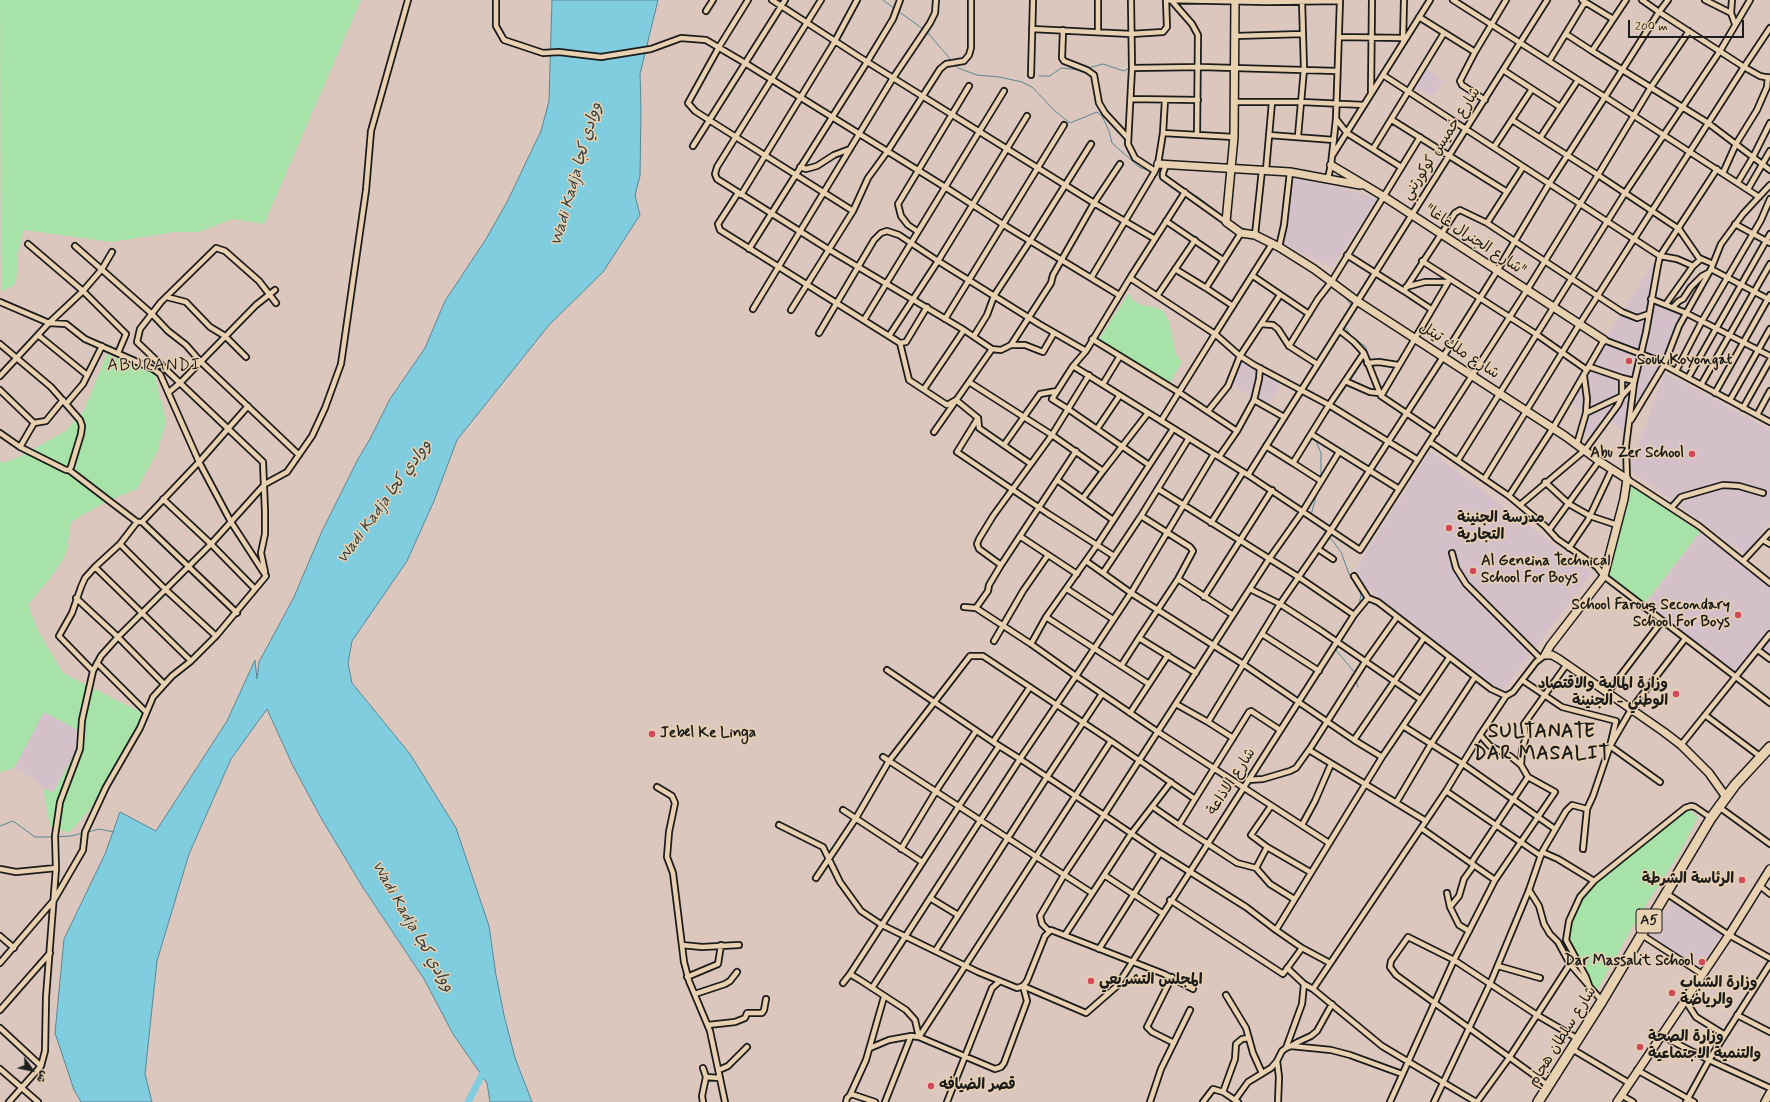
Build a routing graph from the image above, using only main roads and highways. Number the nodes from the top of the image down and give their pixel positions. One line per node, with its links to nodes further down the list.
1 (1235, 0): 4 (main road)
2 (1331, 165): 5 (main road, "شارع الجنرال غاغا")
3 (1157, 167): 4 (main road)
4 (1231, 168): 5 (main road); 8 (main road, شارع ملك تيتل)
5 (1364, 186): 6 (main road, "شارع الجنرال غاغا")
6 (1604, 340)
7 (1770, 747): 8 (highway, شارع سلطان هجام / A5)
8 (1726, 797): 11 (highway, شارع سلطان هجام / A5)
9 (1770, 869): 12 (main road)
10 (1770, 1093): 13 (main road)
11 (1538, 1102)
12 (1617, 1102)
13 (1765, 1102)

